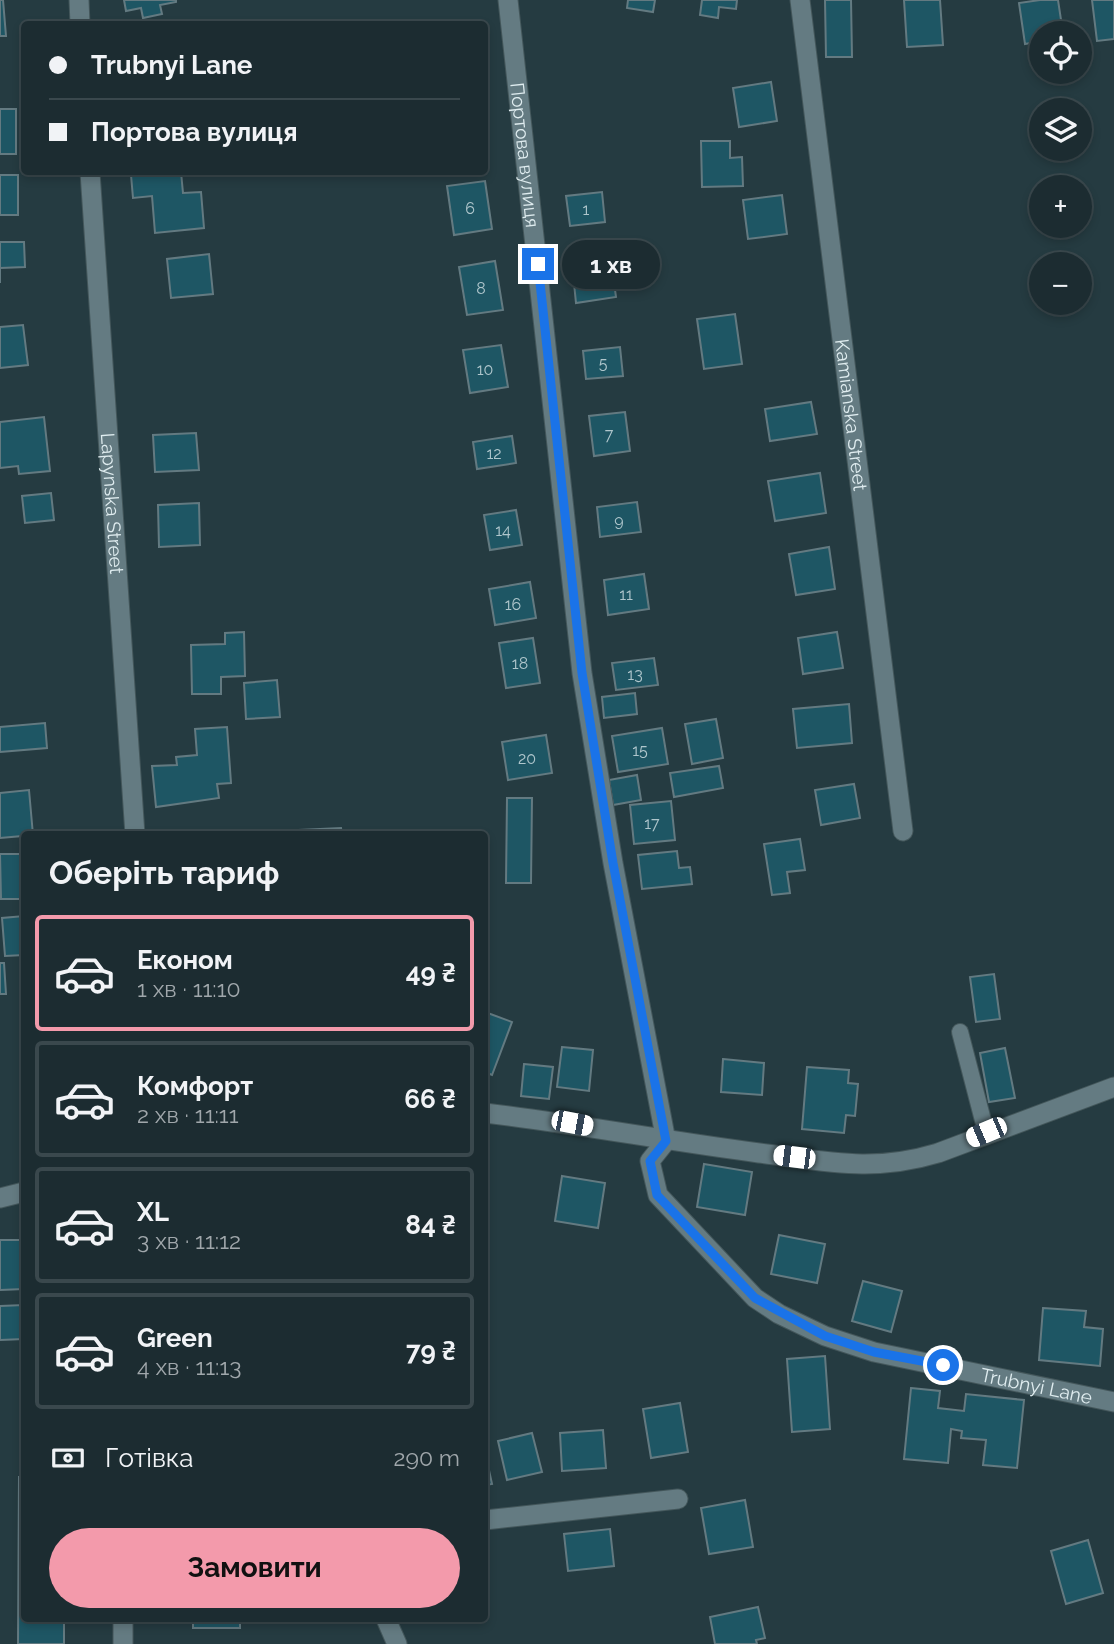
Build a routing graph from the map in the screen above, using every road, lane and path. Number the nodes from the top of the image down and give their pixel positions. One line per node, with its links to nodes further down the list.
1 (79, 0): 4 (street)
2 (508, 0): 12 (street, Портова вулиця)
3 (800, 0): 7 (street, Kamianska Street)
4 (80, 21)
5 (90, 175): 6 (street, Lapynska Street)
6 (135, 831)
7 (903, 831)
8 (960, 1032): 11 (lane)
9 (1114, 1087): 11 (street)
10 (488, 1113): 12 (street)
11 (986, 1132): 12 (street)
12 (666, 1141): 15 (street, Trubnyi Lane)
13 (21, 1193): 14 (street)
14 (0, 1198)
15 (1114, 1402)
16 (678, 1499): 17 (street)
17 (488, 1520)
18 (123, 1622): 20 (street)
19 (387, 1622): 21 (street)
20 (123, 1644)
21 (397, 1644)

